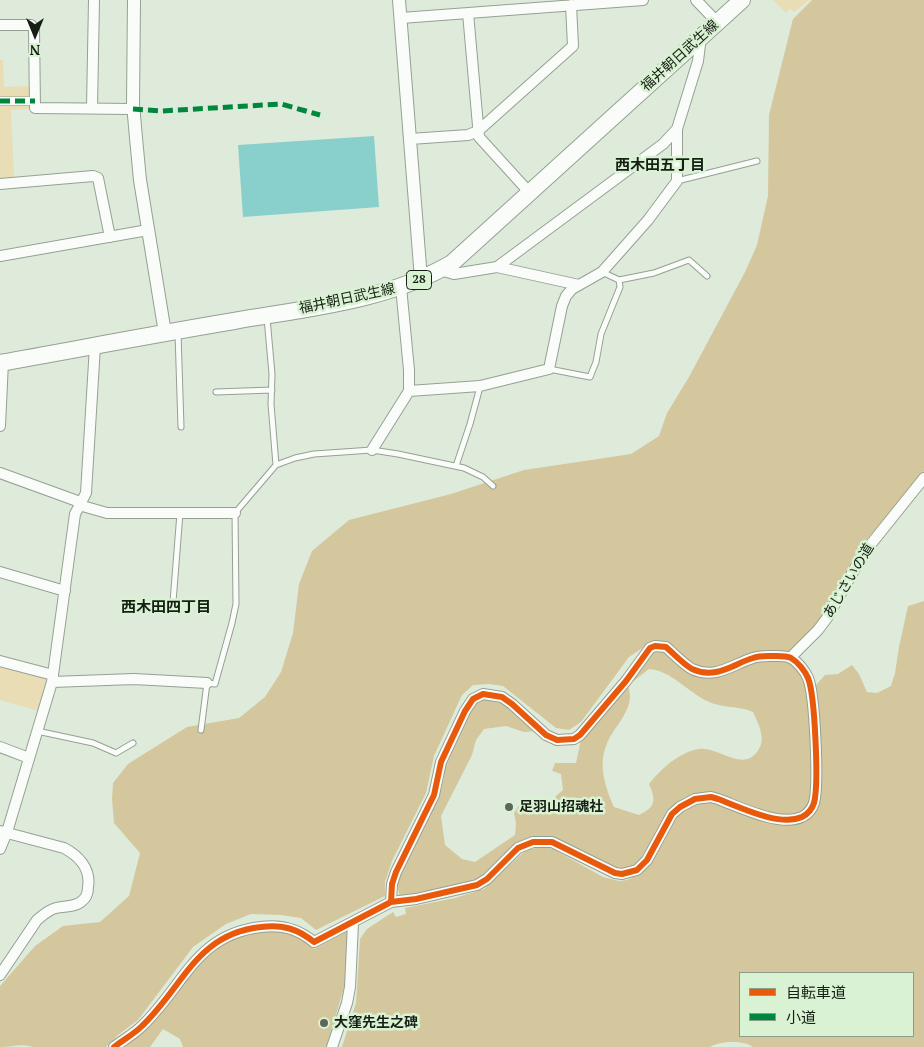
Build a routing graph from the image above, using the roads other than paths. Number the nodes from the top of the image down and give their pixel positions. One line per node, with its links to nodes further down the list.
1 (94, 0): 15 (street)
2 (134, 0): 16 (street)
3 (399, 0): 9 (street)
4 (643, 0): 7 (street)
5 (696, 0): 10 (street)
6 (742, 0): 10 (main road, 福井朝日武生線 / 28)
7 (571, 6): 8 (street); 18 (street)
8 (468, 13): 9 (street); 18 (street)
9 (401, 18): 19 (street)
10 (717, 22): 12 (main road, 福井朝日武生線 / 28)
11 (0, 25): 14 (street)
12 (702, 36): 17 (street); 23 (main road, 福井朝日武生線 / 28)
13 (0, 100): 14 (street)
14 (35, 101): 15 (street)
15 (92, 108): 16 (street)
16 (133, 109): 24 (street)
17 (677, 129): 21 (street); 27 (street)
18 (478, 131): 19 (street); 23 (street)
19 (410, 139): 31 (street)
20 (757, 162): 21 (lane)
21 (677, 181): 29 (street)
22 (0, 184): 25 (street)
23 (529, 192): 28 (main road, 福井朝日武生線 / 28)
24 (148, 230): 25 (street); 36 (street)
25 (110, 237): 26 (street)
26 (0, 256)
27 (497, 267): 28 (street); 33 (street)
28 (440, 270): 31 (main road, 福井朝日武生線 / 28)
29 (602, 272): 32 (lane); 33 (street)
30 (707, 276): 32 (lane)
31 (421, 279): 34 (main road, 福井朝日武生線 / 28)
32 (619, 280): 39 (lane)
33 (579, 285): 39 (street)
34 (401, 287): 35 (main road, 福井朝日武生線 / 28); 42 (street)
35 (267, 315): 36 (main road, 福井朝日武生線 / 28); 41 (lane)
36 (172, 332): 37 (main road, 福井朝日武生線 / 28); 45 (lane)
37 (95, 346): 38 (main road, 福井朝日武生線 / 28); 52 (street)
38 (2, 363): 44 (street)
39 (549, 369): 40 (street)
40 (480, 386): 42 (street); 48 (lane)
41 (272, 390): 43 (lane); 47 (lane)
42 (409, 391): 46 (street)
43 (216, 392)
44 (0, 426)
45 (181, 427)
46 (372, 450): 47 (lane); 48 (lane)
47 (276, 465): 53 (lane)
48 (456, 466): 51 (lane)
49 (0, 473): 52 (street)
50 (924, 478): 58 (street, あじさいの道)
51 (493, 486)
52 (80, 503): 54 (street); 56 (street)
53 (235, 513): 54 (street); 61 (lane)
54 (180, 514): 57 (lane)
55 (0, 572): 56 (street)
56 (65, 591): 60 (street)
57 (173, 602)
58 (790, 658): 69 (street); 69 (street)
59 (0, 661): 60 (street)
60 (53, 678): 61 (street); 63 (street)
61 (207, 683): 62 (lane)
62 (201, 730)
63 (37, 731): 64 (lane); 66 (street)
64 (133, 743)
65 (0, 746): 66 (street)
66 (30, 758): 67 (street)
67 (4, 832): 68 (street); 71 (street)
68 (0, 849)
69 (392, 902): 70 (street)
70 (353, 923): 72 (street); 73 (street)
71 (0, 975)
72 (114, 1047)
73 (332, 1047)

